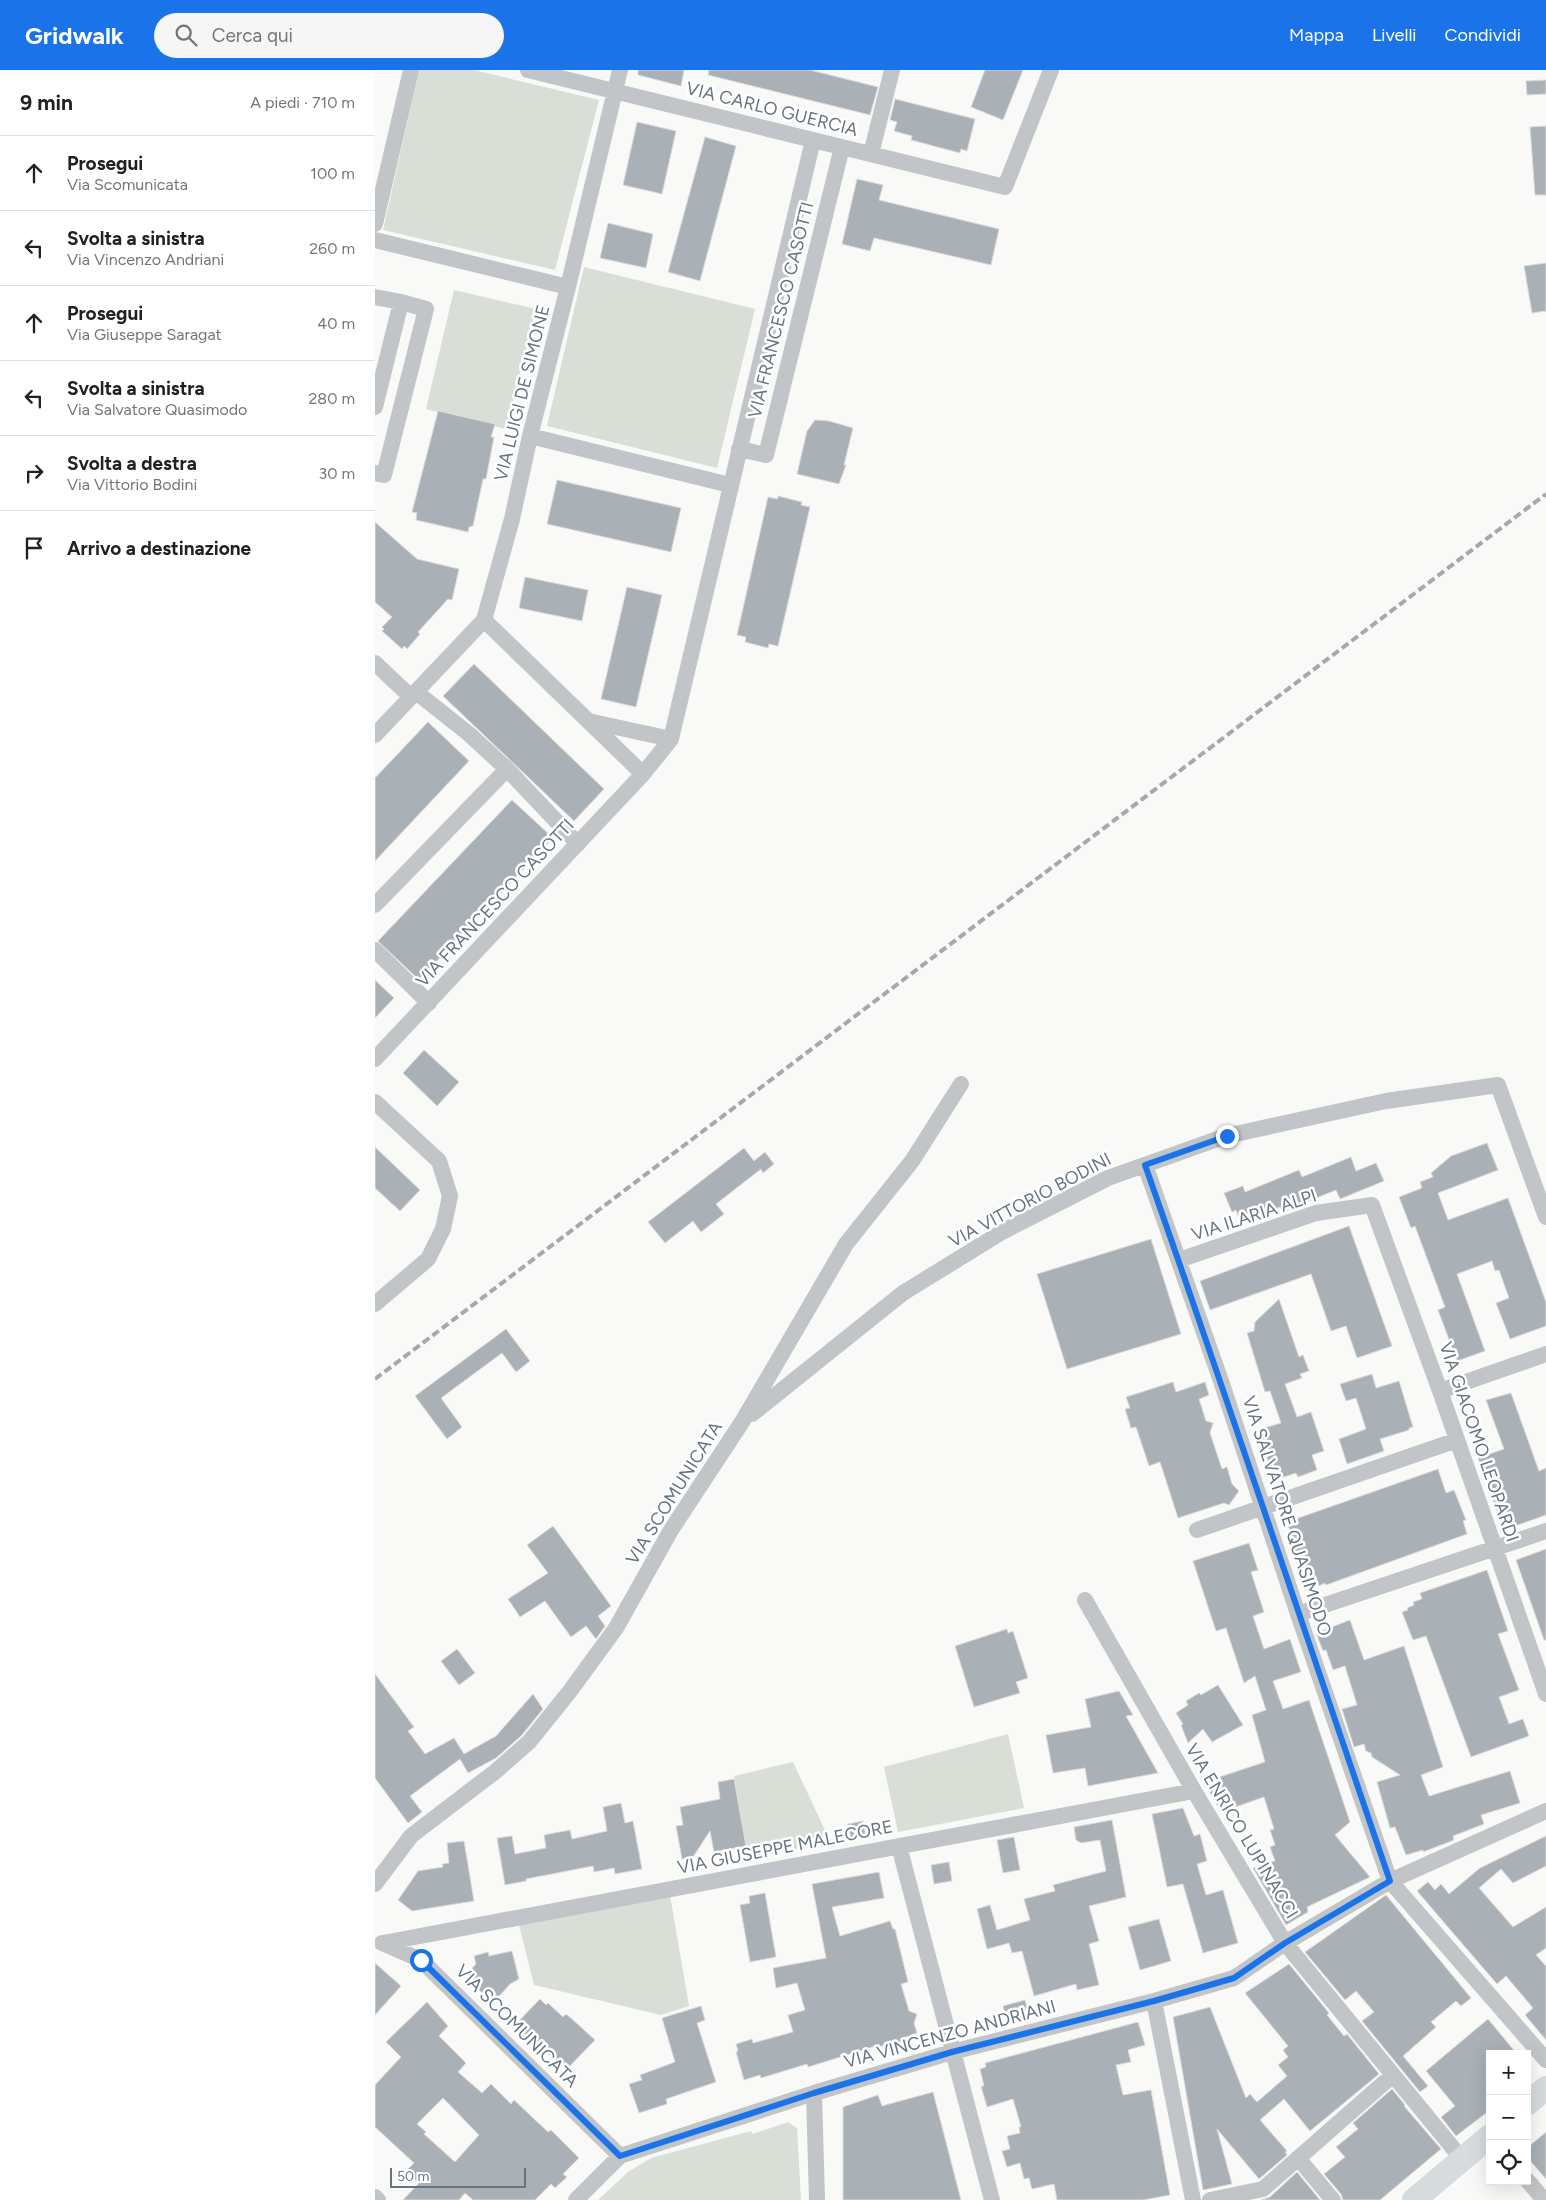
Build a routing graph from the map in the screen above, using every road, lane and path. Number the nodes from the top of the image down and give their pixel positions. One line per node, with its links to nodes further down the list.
1 (411, 70): 10 (street)
2 (528, 70): 6 (street, VIA CARLO GUERCIA)
3 (620, 70): 6 (street, VIA LUIGI DE SIMONE)
4 (892, 70): 9 (street)
5 (1051, 70): 9 (street, VIA CARLO GUERCIA)
6 (615, 91): 7 (street, VIA CARLO GUERCIA); 12 (street, VIA LUIGI DE SIMONE)
7 (813, 140): 8 (street, VIA CARLO GUERCIA); 17 (street, VIA FRANCESCO CASOTTI)
8 (842, 147): 9 (street, VIA CARLO GUERCIA); 17 (street, VIA FRANCESCO CASOTTI)
9 (871, 154)
10 (375, 224)
11 (375, 240): 12 (street)
12 (568, 287): 16 (street, VIA LUIGI DE SIMONE)
13 (375, 296): 14 (street)
14 (401, 302): 15 (street); 18 (street)
15 (375, 407)
16 (530, 436): 19 (street); 20 (street, VIA LUIGI DE SIMONE)
17 (739, 448): 19 (street, VIA FRANCESCO CASOTTI)
18 (375, 473)
19 (730, 485): 25 (street, VIA FRANCESCO CASOTTI)
20 (484, 620): 22 (street, VIA LUIGI DE SIMONE); 23 (street)
21 (375, 663): 22 (street)
22 (413, 694): 24 (street, VIA LUIGI DE SIMONE); 26 (street)
23 (588, 721): 25 (street); 27 (street)
24 (375, 735)
25 (671, 738): 27 (street, VIA FRANCESCO CASOTTI)
26 (507, 769): 28 (street); 29 (street)
27 (643, 774): 28 (street, VIA FRANCESCO CASOTTI)
28 (578, 844): 31 (street, VIA FRANCESCO CASOTTI)
29 (375, 905)
30 (375, 950): 31 (street)
31 (429, 1002): 32 (street, VIA FRANCESCO CASOTTI)
32 (375, 1059)
33 (961, 1084): 42 (street, VIA SCOMUNICATA)
34 (375, 1102): 39 (street)
35 (1145, 1165): 37 (street, VIA VITTORIO BODINI); 38 (street, VIA SALVATORE QUASIMODO); 42 (street, VIA VITTORIO BODINI)
36 (1372, 1205): 38 (street, VIA ILARIA ALPI); 41 (street, VIA GIACOMO LEOPARDI)
37 (1546, 1216)
38 (1179, 1260): 44 (street, VIA SALVATORE QUASIMODO)
39 (375, 1304)
40 (1546, 1354): 41 (street)
41 (1441, 1391): 43 (street, VIA GIACOMO LEOPARDI)
42 (742, 1422): 55 (street, VIA SCOMUNICATA)
43 (1457, 1440): 44 (street); 47 (street, VIA GIACOMO LEOPARDI)
44 (1263, 1509): 45 (street); 49 (street, VIA SALVATORE QUASIMODO)
45 (1197, 1530)
46 (1546, 1531): 47 (street)
47 (1495, 1550): 49 (street); 50 (street, VIA GIACOMO LEOPARDI)
48 (1085, 1600): 51 (street, VIA ENRICO LUPINACCI)
49 (1298, 1614): 54 (street, VIA SALVATORE QUASIMODO)
50 (1546, 1694)
51 (1194, 1791): 53 (street, VIA GIUSEPPE MALECORE); 57 (street, VIA ENRICO LUPINACCI)
52 (1546, 1811): 54 (street, VIA VINCENZO ANDRIANI)
53 (899, 1846): 56 (street, VIA GIUSEPPE MALECORE); 59 (street)
54 (1390, 1881): 57 (street, VIA VINCENZO ANDRIANI); 60 (street)
55 (375, 1884)
56 (379, 1943): 66 (street, VIA SCOMUNICATA)
57 (1285, 1943): 58 (street, VIA VINCENZO ANDRIANI); 61 (street, VIA ENRICO LUPINACCI)
58 (1154, 2001): 59 (street, VIA VINCENZO ANDRIANI); 75 (street)
59 (952, 2052): 63 (street, VIA VINCENZO ANDRIANI); 74 (street)
60 (1546, 2060)
61 (1393, 2075): 67 (street); 68 (street, VIA ENRICO LUPINACCI)
62 (1546, 2088): 64 (main road)
63 (814, 2093): 66 (street, VIA VINCENZO ANDRIANI); 73 (street)
64 (1531, 2101)
65 (1486, 2139): 68 (main road)
66 (620, 2156): 72 (street)
67 (1298, 2158): 76 (street); 77 (street)
68 (1462, 2159): 78 (main road)
69 (1531, 2185): 79 (street)
70 (375, 2198): 71 (street)
71 (378, 2200)
72 (576, 2200)
73 (817, 2200)
74 (992, 2200)
75 (1193, 2200)
76 (1211, 2200)
77 (1333, 2200)
78 (1414, 2200)
79 (1544, 2200)

